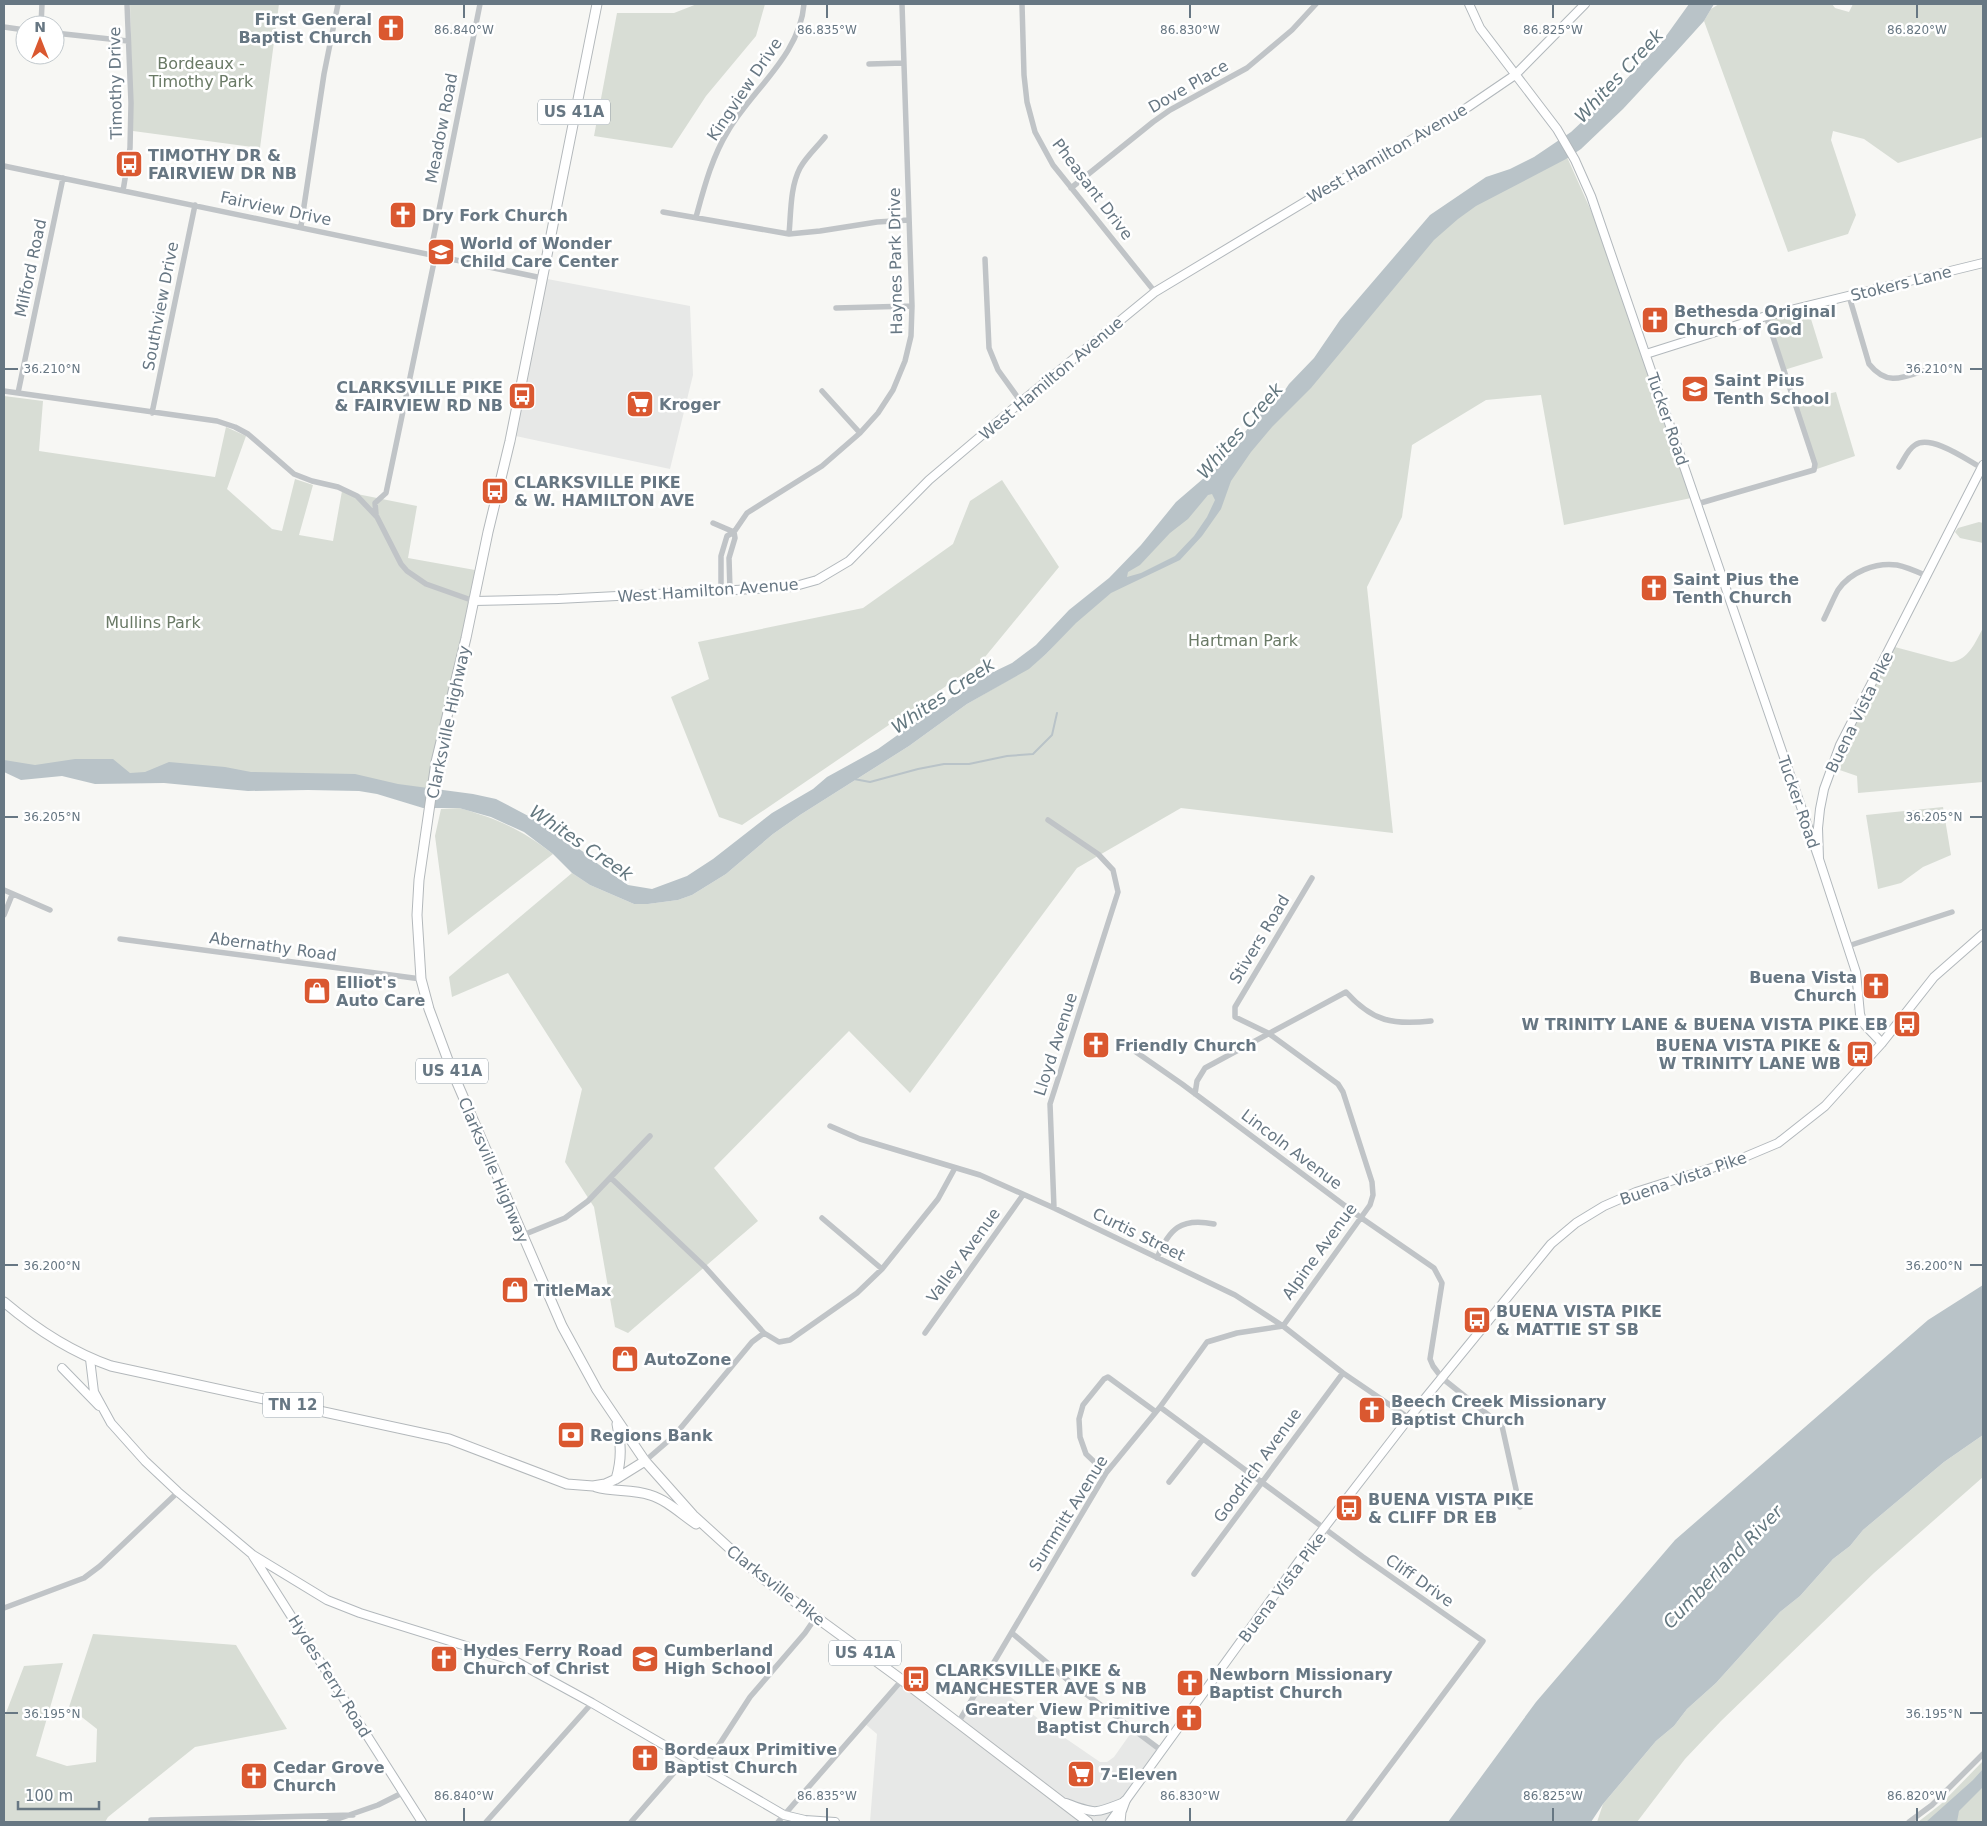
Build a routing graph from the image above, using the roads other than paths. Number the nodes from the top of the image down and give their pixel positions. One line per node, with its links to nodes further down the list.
1 (127, 4): 12 (street, Timothy Drive)
2 (338, 4): 25 (street)
3 (480, 4): 27 (street, Meadow Road)
4 (597, 4): 30 (main road, Clarksville Highway / US 41A)
5 (804, 4): 23 (street, Kingview Drive)
6 (902, 4): 13 (street, Haynes Park Drive)
7 (1022, 4): 19 (street, Pheasant Drive)
8 (1316, 4): 19 (street, Dove Place)
9 (1469, 4): 15 (street, Tucker Road)
10 (1584, 4): 15 (street, West Hamilton Avenue)
11 (65, 34): 12 (street)
12 (128, 41): 20 (street, Timothy Drive)
13 (904, 63): 14 (street); 24 (street, Haynes Park Drive)
14 (869, 64)
15 (1515, 76): 31 (street, West Hamilton Avenue); 36 (street, Tucker Road)
16 (825, 137): 26 (street)
17 (4, 166): 18 (street, Fairview Drive)
18 (63, 178): 20 (street, Fairview Drive); 40 (street, Milford Road)
19 (1072, 188): 31 (street, Pheasant Drive)
20 (123, 191): 21 (street, Fairview Drive)
21 (194, 205): 25 (street, Fairview Drive); 42 (street, Southview Drive)
22 (663, 212): 23 (street)
23 (696, 217): 26 (street)
24 (909, 220): 26 (street); 33 (street, Haynes Park Drive)
25 (301, 226): 27 (street, Fairview Drive)
26 (789, 234)
27 (434, 256): 30 (street, Fairview Drive); 47 (street, Meadow Road)
28 (985, 259): 41 (street)
29 (1983, 263): 32 (street, Stokers Lane)
30 (542, 278): 55 (main road, Clarksville Highway / US 41A)
31 (1155, 292): 41 (street, West Hamilton Avenue)
32 (1849, 296): 35 (street, Stokers Lane); 37 (street)
33 (912, 306): 34 (street); 43 (street, Haynes Park Drive)
34 (836, 308)
35 (1766, 316): 36 (street, Stokers Lane); 46 (street)
36 (1646, 354): 46 (street, Tucker Road)
37 (1923, 371)
38 (4, 391): 40 (street)
39 (822, 391): 43 (street)
40 (18, 393): 42 (street)
41 (1021, 402): 53 (street, West Hamilton Avenue)
42 (152, 413): 47 (street)
43 (860, 433): 49 (street, Haynes Park Drive)
44 (1899, 467): 45 (street)
45 (1983, 467): 52 (street, Buena Vista Pike)
46 (1697, 504): 58 (street, Tucker Road)
47 (377, 517): 55 (street)
48 (713, 523): 49 (street)
49 (734, 532): 50 (street, Haynes Park Drive); 51 (street, Haynes Park Drive)
50 (721, 564): 51 (street); 54 (street, Haynes Park Drive)
51 (728, 565): 53 (street, Haynes Park Drive)
52 (1927, 576): 56 (street); 58 (street, Buena Vista Pike)
53 (730, 590): 54 (street, West Hamilton Avenue)
54 (721, 591): 55 (street, West Hamilton Avenue)
55 (474, 601): 68 (main road, Clarksville Highway / US 41A)
56 (1824, 619)
57 (1048, 820): 80 (street, Lloyd Avenue)
58 (1819, 859): 67 (street, Buena Vista Pike)
59 (1312, 878): 69 (street, Stivers Road)
60 (4, 890): 61 (street)
61 (12, 895): 62 (street); 64 (street)
62 (50, 910)
63 (1952, 912): 67 (street)
64 (4, 915)
65 (1983, 934): 72 (street)
66 (120, 939): 68 (street, Abernathy Road)
67 (1848, 946): 72 (street, Buena Vista Pike)
68 (421, 979): 84 (main road, Clarksville Highway / US 41A)
69 (1235, 1017): 71 (street, Alpine Avenue)
70 (1431, 1021): 71 (street)
71 (1268, 1034): 74 (street); 81 (street, Alpine Avenue)
72 (1882, 1043): 94 (street, Buena Vista Pike)
73 (1136, 1052): 74 (street, Lincoln Avenue)
74 (1195, 1094): 81 (street, Lincoln Avenue)
75 (830, 1126): 77 (street, Curtis Street)
76 (650, 1136): 78 (street)
77 (955, 1168): 79 (street, Curtis Street); 86 (street)
78 (611, 1178): 84 (street); 90 (street)
79 (1023, 1195): 80 (street, Curtis Street); 89 (street, Valley Avenue)
80 (1054, 1208): 85 (street, Curtis Street)
81 (1360, 1217): 88 (street, Alpine Avenue); 94 (street, Lincoln Avenue)
82 (822, 1218): 86 (street)
83 (1214, 1224): 85 (street)
84 (522, 1235): 98 (main road, Clarksville Highway / US 41A)
85 (1157, 1258): 88 (street, Curtis Street)
86 (882, 1269): 90 (street)
87 (4, 1302): 91 (main road, TN 12)
88 (1283, 1326): 93 (street, Curtis Street); 95 (street, Summitt Avenue)
89 (924, 1332)
90 (764, 1333): 100 (street)
91 (90, 1359): 96 (street); 105 (main road, TN 12)
92 (62, 1368): 96 (street)
93 (1344, 1373): 97 (street, Curtis Street); 104 (street, Goodrich Avenue)
94 (1442, 1378): 97 (street, Buena Vista Pike); 107 (street)
95 (1158, 1410): 99 (street, Cliff Drive); 101 (street, Summitt Avenue); 101 (street, Cliff Drive)
96 (104, 1411): 106 (street)
97 (1409, 1418): 108 (street, Buena Vista Pike)
98 (617, 1421): 100 (main road, Clarksville Highway / US 41A); 102 (main road)
99 (1203, 1440): 103 (street); 104 (street, Cliff Drive)
100 (645, 1460): 102 (main road, TN 12); 109 (main road, Clarksville Pike / US 41A)
101 (1106, 1473): 114 (street, Summitt Avenue)
102 (616, 1479): 105 (main road, TN 12)
103 (1169, 1482)
104 (1262, 1482): 108 (street, Cliff Drive); 111 (street, Goodrich Avenue)
105 (593, 1486): 109 (main road)
106 (178, 1492): 110 (street); 112 (street)
107 (1520, 1507)
108 (1325, 1528): 118 (street, Buena Vista Pike); 138 (street, Cliff Drive)
109 (712, 1535): 113 (main road, Clarksville Pike / US 41A)
110 (257, 1557): 116 (street); 122 (street, Hydes Ferry Road)
111 (1194, 1574)
112 (4, 1608)
113 (816, 1617): 115 (main road, Clarksville Pike / US 41A); 121 (street)
114 (1012, 1633): 117 (street, Summitt Avenue); 118 (street)
115 (902, 1680): 117 (main road, Clarksville Pike / US 41A); 126 (street)
116 (592, 1703): 120 (street); 130 (street)
117 (958, 1723): 123 (main road, Clarksville Pike / US 41A)
118 (1162, 1751): 124 (street, Buena Vista Pike)
119 (1983, 1754): 139 (street)
120 (686, 1759): 121 (street); 131 (street)
121 (704, 1768): 126 (street)
122 (404, 1792): 125 (street); 129 (street, Hydes Ferry Road)
123 (1058, 1800): 124 (street); 134 (main road); 135 (main road, Clarksville Pike / US 41A)
124 (1125, 1801): 136 (street, Buena Vista Pike); 137 (main road)
125 (353, 1814): 127 (street); 128 (street)
126 (784, 1815): 132 (street); 133 (street)
127 (151, 1820)
128 (329, 1822)
129 (422, 1822)
130 (486, 1822)
131 (632, 1822)
132 (778, 1822)
133 (835, 1822)
134 (1076, 1822)
135 (1088, 1822)
136 (1110, 1822)
137 (1120, 1822)
138 (1348, 1822)
139 (1909, 1822)

